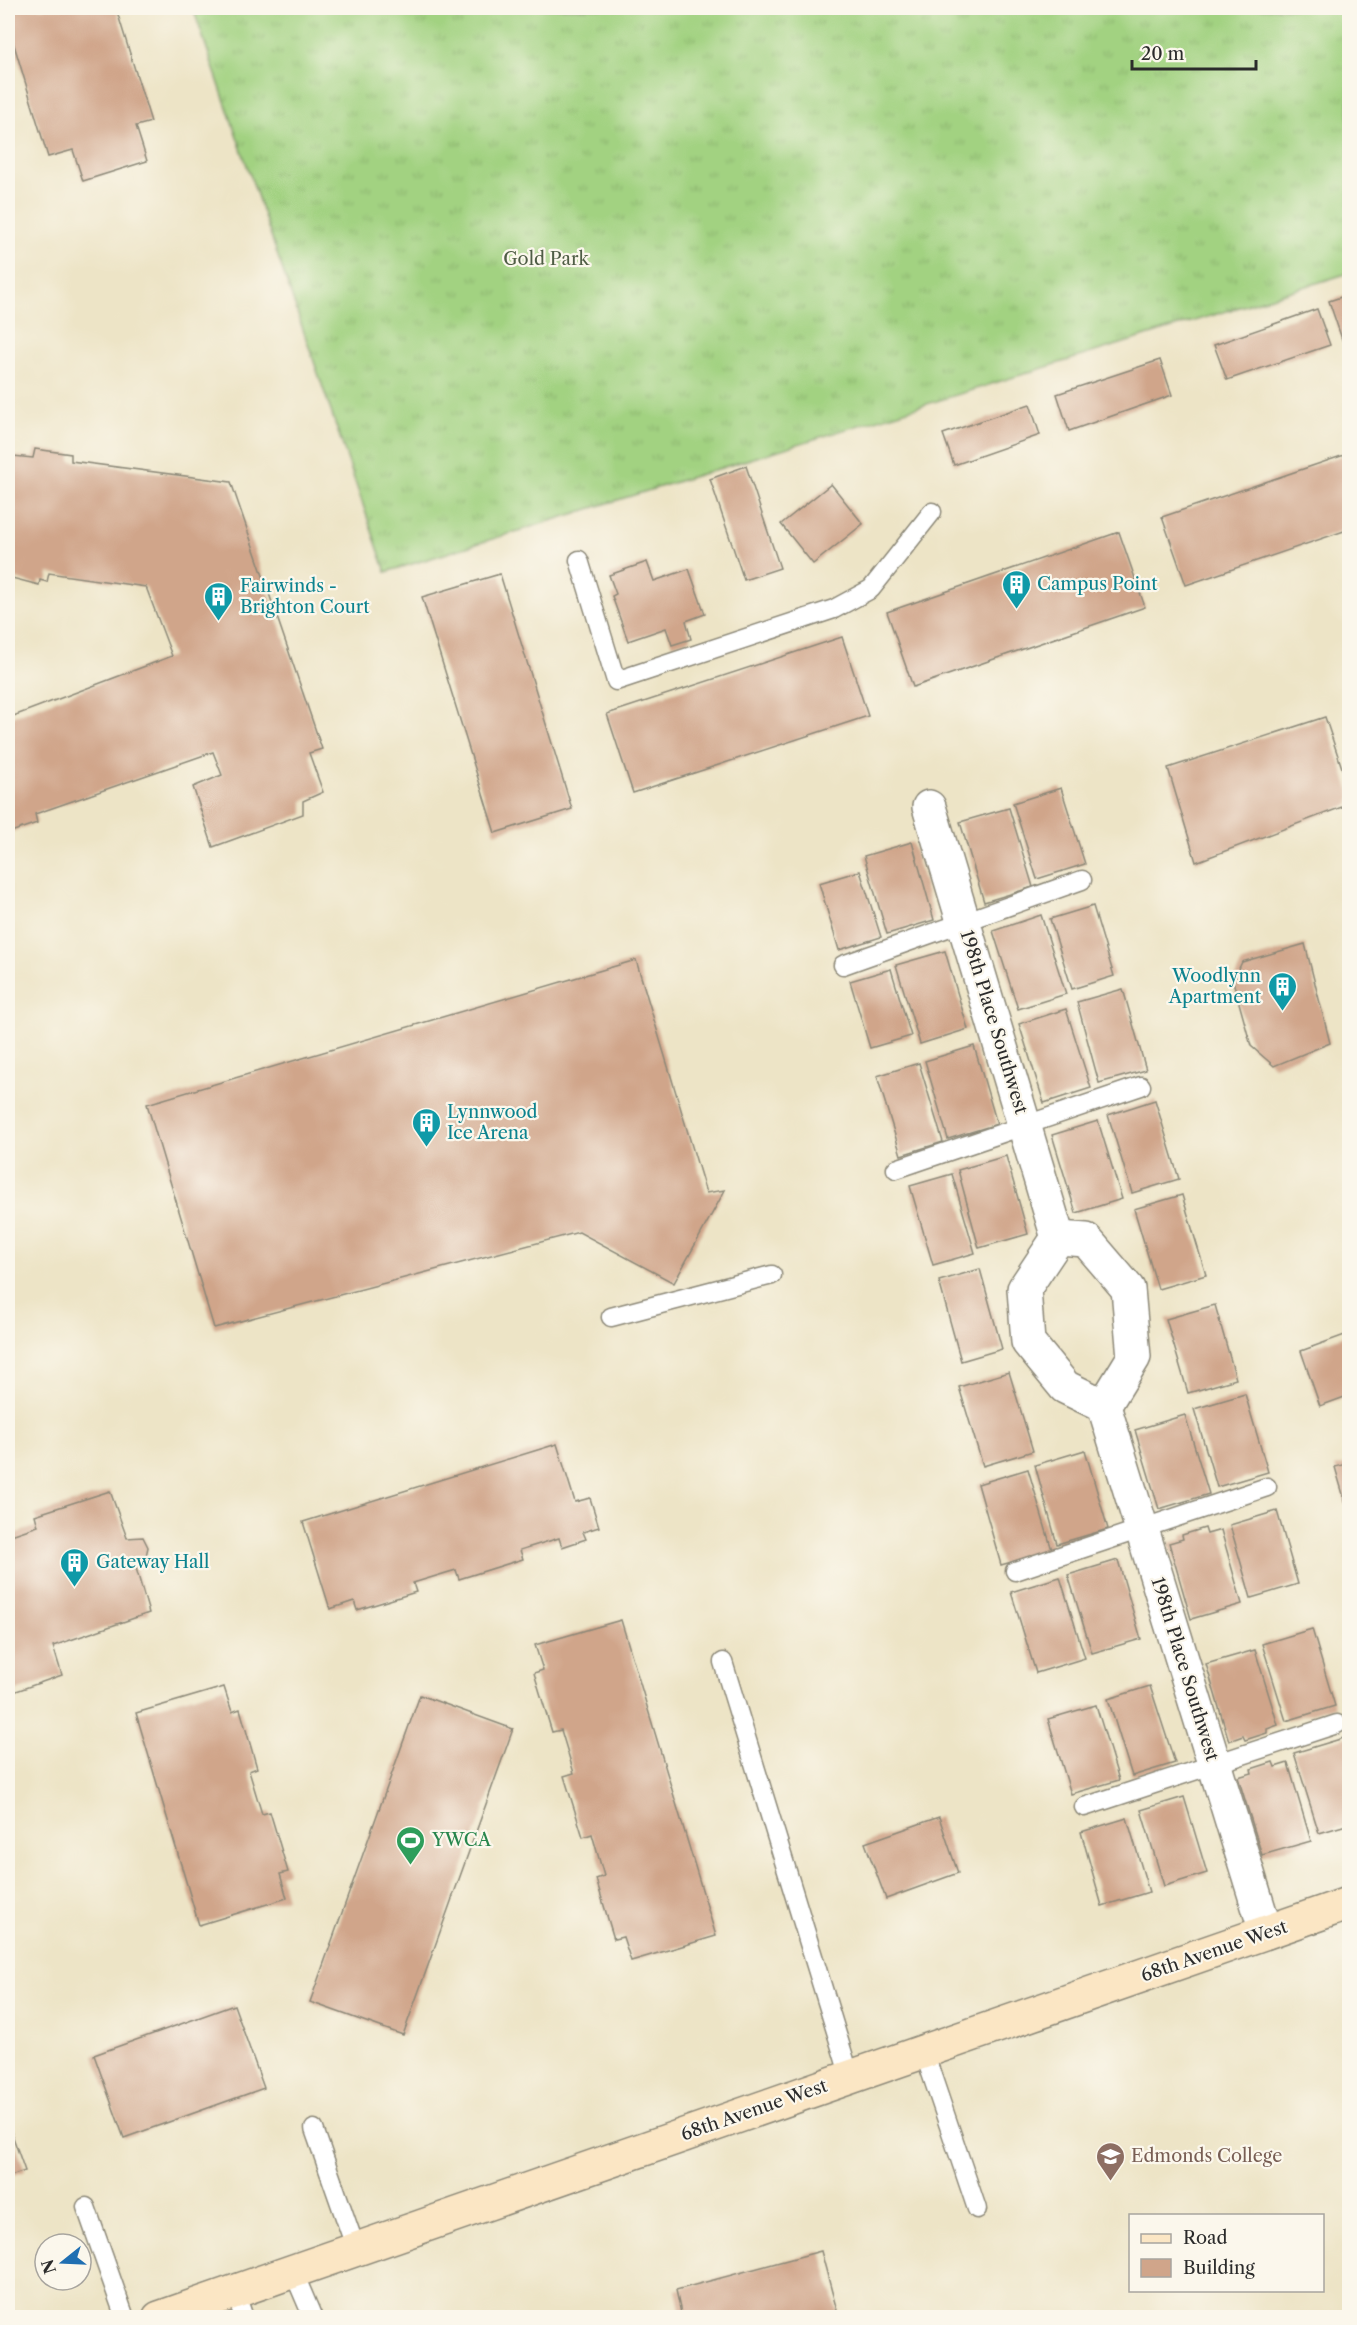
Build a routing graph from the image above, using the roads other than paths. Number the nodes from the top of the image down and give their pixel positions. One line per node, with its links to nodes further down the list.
1 (932, 512): 2 (lane)
2 (579, 560)
3 (929, 807): 5 (street, 198th Place Southwest)
4 (1082, 880): 5 (lane)
5 (964, 923): 6 (lane); 8 (street, 198th Place Southwest)
6 (843, 965)
7 (1141, 1086): 8 (lane)
8 (1025, 1126): 9 (lane); 10 (street, 198th Place Southwest)
9 (896, 1169)
10 (1058, 1238): 13 (street); 13 (street)
11 (772, 1275): 12 (lane)
12 (611, 1317)
13 (1104, 1406): 15 (street, 198th Place Southwest)
14 (1267, 1487): 15 (lane)
15 (1142, 1528): 16 (lane); 19 (street, 198th Place Southwest)
16 (1015, 1571)
17 (723, 1662): 24 (lane)
18 (1337, 1724): 19 (lane)
19 (1214, 1764): 20 (lane); 22 (street, 198th Place Southwest)
20 (1084, 1807)
21 (1350, 1903): 22 (street, 68th Avenue West)
22 (1266, 1932): 23 (street, 68th Avenue West)
23 (924, 2052): 24 (street, 68th Avenue West); 27 (lane)
24 (850, 2077): 28 (street, 68th Avenue West)
25 (314, 2128): 28 (lane)
26 (86, 2207): 31 (lane)
27 (977, 2209)
28 (356, 2249): 29 (street, 68th Avenue West)
29 (293, 2271): 30 (street, 68th Avenue West); 33 (lane)
30 (239, 2304): 32 (street, 68th Avenue West)
31 (124, 2318)
32 (159, 2318)
33 (313, 2318)

